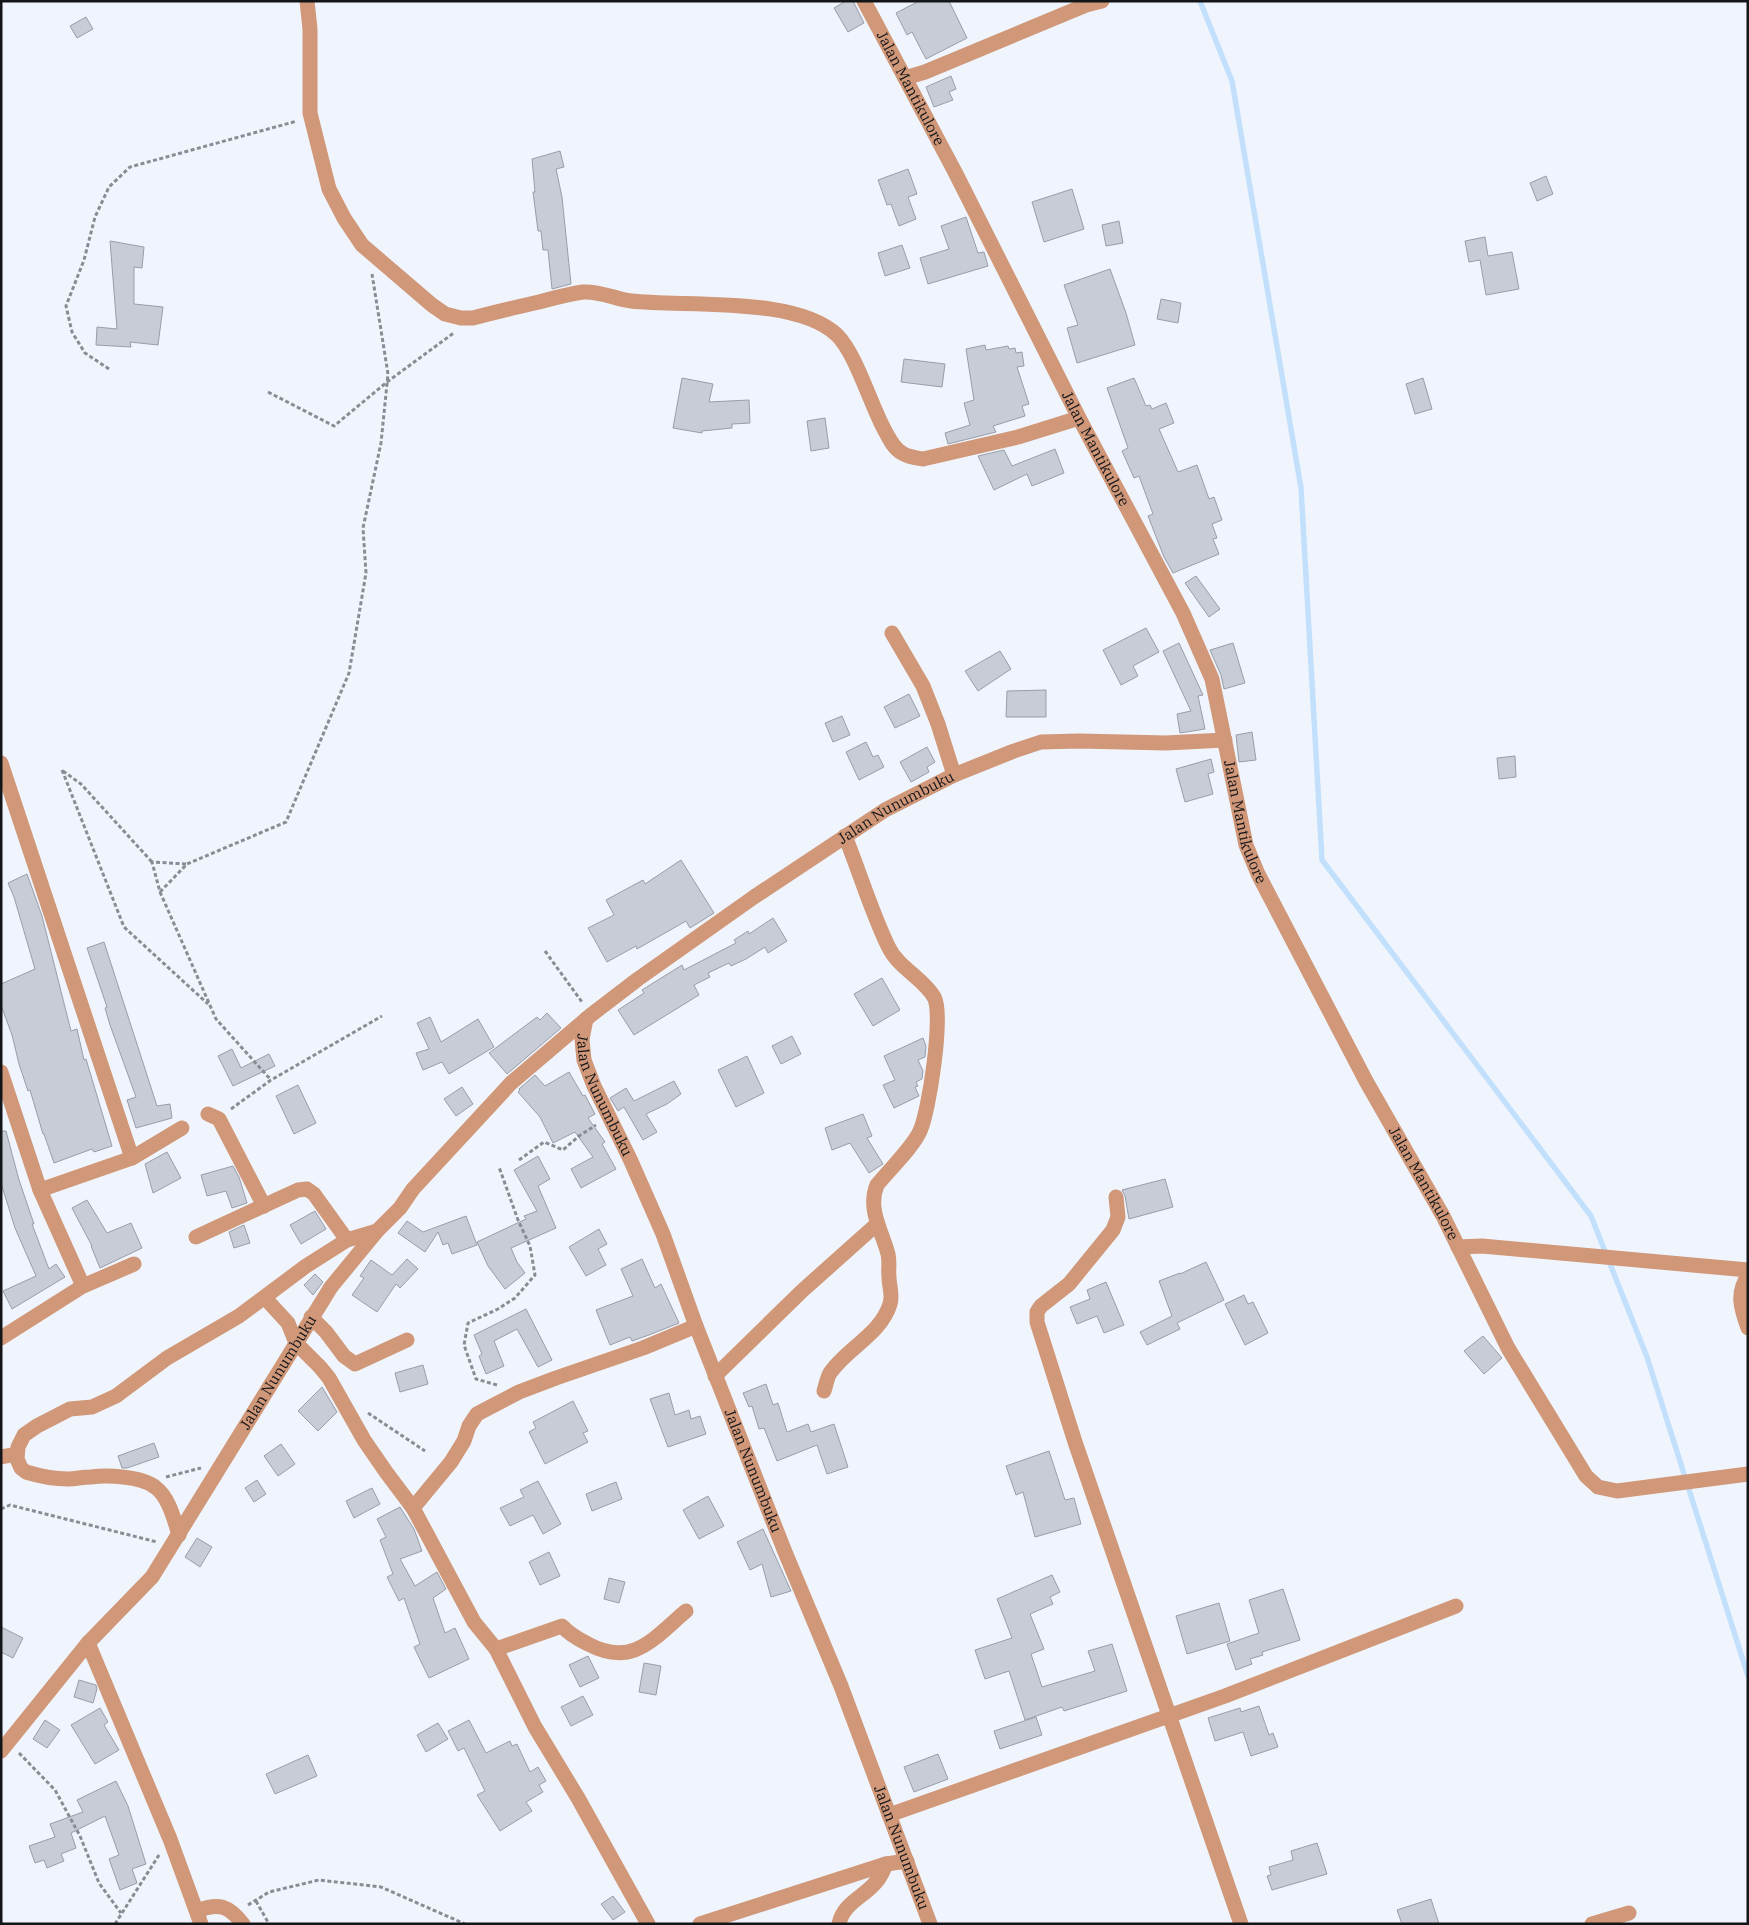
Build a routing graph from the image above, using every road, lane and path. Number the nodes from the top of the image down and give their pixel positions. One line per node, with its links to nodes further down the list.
1 (308, 1): 5 (street)
2 (864, 1): 4 (street, Jalan Mantikulore)
3 (1102, 1): 4 (street)
4 (905, 78): 11 (street, Jalan Mantikulore)
5 (310, 113): 6 (street); 8 (path)
6 (368, 250): 7 (street); 9 (path)
7 (473, 318): 9 (path); 11 (street)
8 (109, 369)
9 (387, 382): 10 (path); 19 (path)
10 (268, 392)
11 (1079, 418): 13 (street, Jalan Mantikulore)
12 (892, 633): 15 (street)
13 (1225, 740): 15 (street, Jalan Nunumbuku); 40 (street, Jalan Mantikulore)
14 (1, 763): 16 (street)
15 (954, 775): 17 (street, Jalan Nunumbuku)
16 (4, 779): 30 (street)
17 (845, 836): 24 (street, Jalan Nunumbuku); 36 (street)
18 (152, 862): 19 (path); 20 (path); 22 (path)
19 (187, 864): 20 (path)
20 (160, 892): 22 (path)
21 (545, 951): 24 (path)
22 (210, 1006): 26 (path)
23 (382, 1016): 26 (path)
24 (589, 1017): 28 (street, Jalan Nunumbuku); 37 (street, Jalan Nunumbuku)
25 (1, 1072): 33 (street)
26 (271, 1080): 27 (path)
27 (213, 1116): 35 (street)
28 (609, 1116): 31 (path); 47 (street, Jalan Nunumbuku)
29 (182, 1128): 30 (street)
30 (132, 1158): 33 (street)
31 (519, 1160)
32 (499, 1167): 54 (path)
33 (40, 1190): 44 (street)
34 (1116, 1197): 69 (street)
35 (264, 1206): 38 (street); 39 (street)
36 (877, 1224): 52 (street); 53 (street)
37 (377, 1231): 39 (street); 46 (street, Jalan Nunumbuku)
38 (196, 1236)
39 (347, 1240): 45 (street)
40 (1458, 1247): 42 (street); 60 (street, Jalan Mantikulore)
41 (134, 1264): 44 (street)
42 (1748, 1270)
43 (1748, 1276): 48 (street)
44 (83, 1286): 49 (street)
45 (265, 1298): 51 (street); 57 (street)
46 (311, 1318): 50 (street); 51 (street, Jalan Nunumbuku)
47 (696, 1326): 52 (street, Jalan Nunumbuku); 54 (street)
48 (1748, 1328)
49 (1, 1338)
50 (407, 1340)
51 (296, 1343): 55 (street); 59 (street, Jalan Nunumbuku)
52 (715, 1376): 71 (street, Jalan Nunumbuku)
53 (824, 1391)
54 (519, 1392): 62 (street)
55 (340, 1396): 56 (path); 62 (street)
56 (425, 1451)
57 (17, 1454): 58 (street); 61 (street)
58 (1, 1457)
59 (221, 1463): 61 (path); 64 (street, Jalan Nunumbuku)
60 (1748, 1474)
61 (146, 1482): 64 (street)
62 (413, 1508): 68 (street)
63 (1, 1509): 64 (path)
64 (176, 1540): 67 (street, Jalan Nunumbuku)
65 (1456, 1606): 69 (street)
66 (686, 1610): 68 (street)
67 (88, 1643): 70 (street, Jalan Nunumbuku); 72 (street)
68 (496, 1649): 83 (street)
69 (1170, 1715): 71 (street); 87 (street)
70 (5, 1747): 76 (path)
71 (889, 1815): 73 (street, Jalan Nunumbuku)
72 (170, 1839): 76 (path); 78 (street)
73 (907, 1861): 74 (street); 86 (street, Jalan Nunumbuku)
74 (886, 1864): 84 (street); 85 (street)
75 (256, 1900): 79 (path); 81 (path); 82 (path)
76 (121, 1913): 80 (path)
77 (1628, 1913): 88 (street)
78 (199, 1917): 79 (street)
79 (239, 1919)
80 (116, 1924)
81 (269, 1924)
82 (465, 1924)
83 (648, 1924)
84 (700, 1924)
85 (839, 1924)
86 (930, 1924)
87 (1241, 1924)
88 (1592, 1924)

